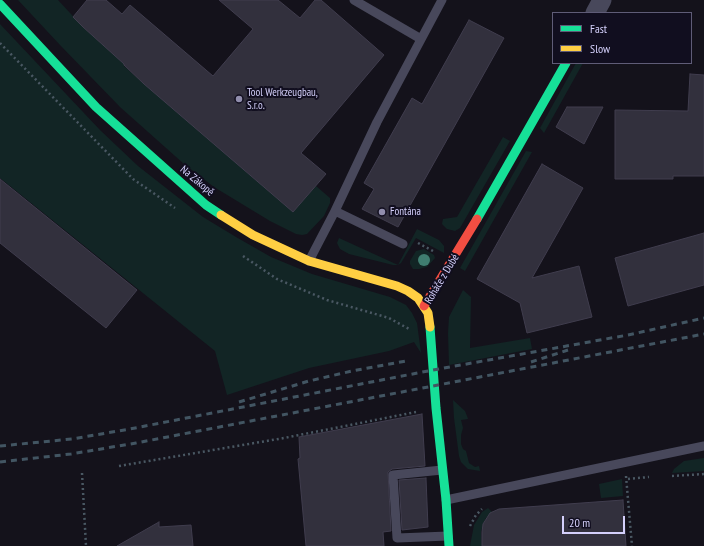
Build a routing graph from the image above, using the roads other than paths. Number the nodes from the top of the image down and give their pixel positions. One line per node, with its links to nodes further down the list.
1 (354, 0): 6 (lane)
2 (442, 0): 6 (lane)
3 (602, 0): 5 (street)
4 (0, 4): 10 (street, Na Zákopě)
5 (596, 12)
6 (421, 39): 8 (lane)
7 (565, 64): 11 (street, Roháče z Dubé)
8 (335, 211): 9 (lane); 10 (lane)
9 (403, 244)
10 (309, 261): 11 (street, Na Zákopě)
11 (424, 306): 13 (street, Roháče z Dubé)
12 (704, 446): 14 (lane)
13 (442, 470): 14 (street, Roháče z Dubé); 16 (lane)
14 (446, 500): 15 (street, Roháče z Dubé)
15 (448, 536): 16 (lane); 17 (street, Roháče z Dubé)
16 (397, 542)
17 (449, 546)

